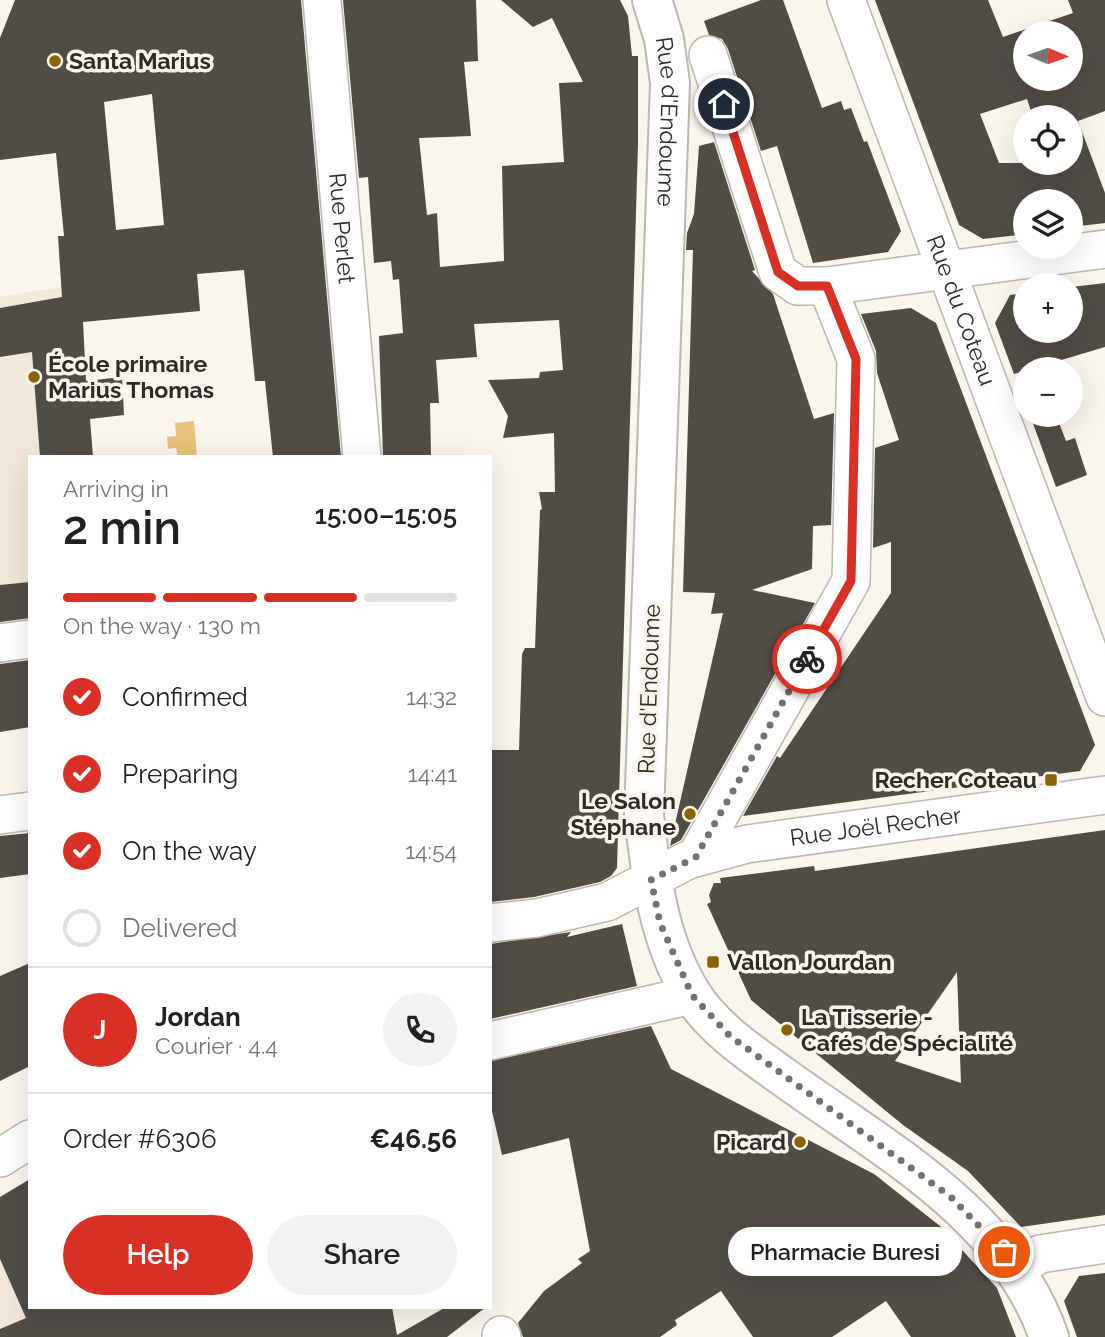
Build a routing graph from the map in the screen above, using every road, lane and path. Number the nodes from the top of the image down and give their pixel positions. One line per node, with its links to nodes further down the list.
1 (322, 0): 8 (street, Rue Perlet)
2 (652, 0): 16 (street, Rue d'Endoume)
3 (846, 0): 6 (street, Rue du Coteau)
4 (708, 55): 7 (street)
5 (1105, 249): 6 (street)
6 (947, 270): 7 (street); 11 (street, Rue du Coteau)
7 (827, 286): 15 (street)
8 (362, 455)
9 (28, 639): 10 (street)
10 (0, 643)
11 (1105, 697)
12 (1105, 795): 15 (street, Rue Joël Recher)
13 (28, 811): 14 (street)
14 (0, 815)
15 (696, 857): 16 (street, Rue Joël Recher)
16 (651, 880): 17 (street, Rue Joël Recher); 18 (street, Rue d'Endoume)
17 (492, 923)
18 (692, 995): 19 (street); 23 (street, Rue d'Endoume)
19 (492, 1041)
20 (28, 1140): 21 (street)
21 (0, 1158)
22 (1105, 1244): 23 (street)
23 (1017, 1268): 24 (street, Rue d'Endoume)
24 (1049, 1337)

